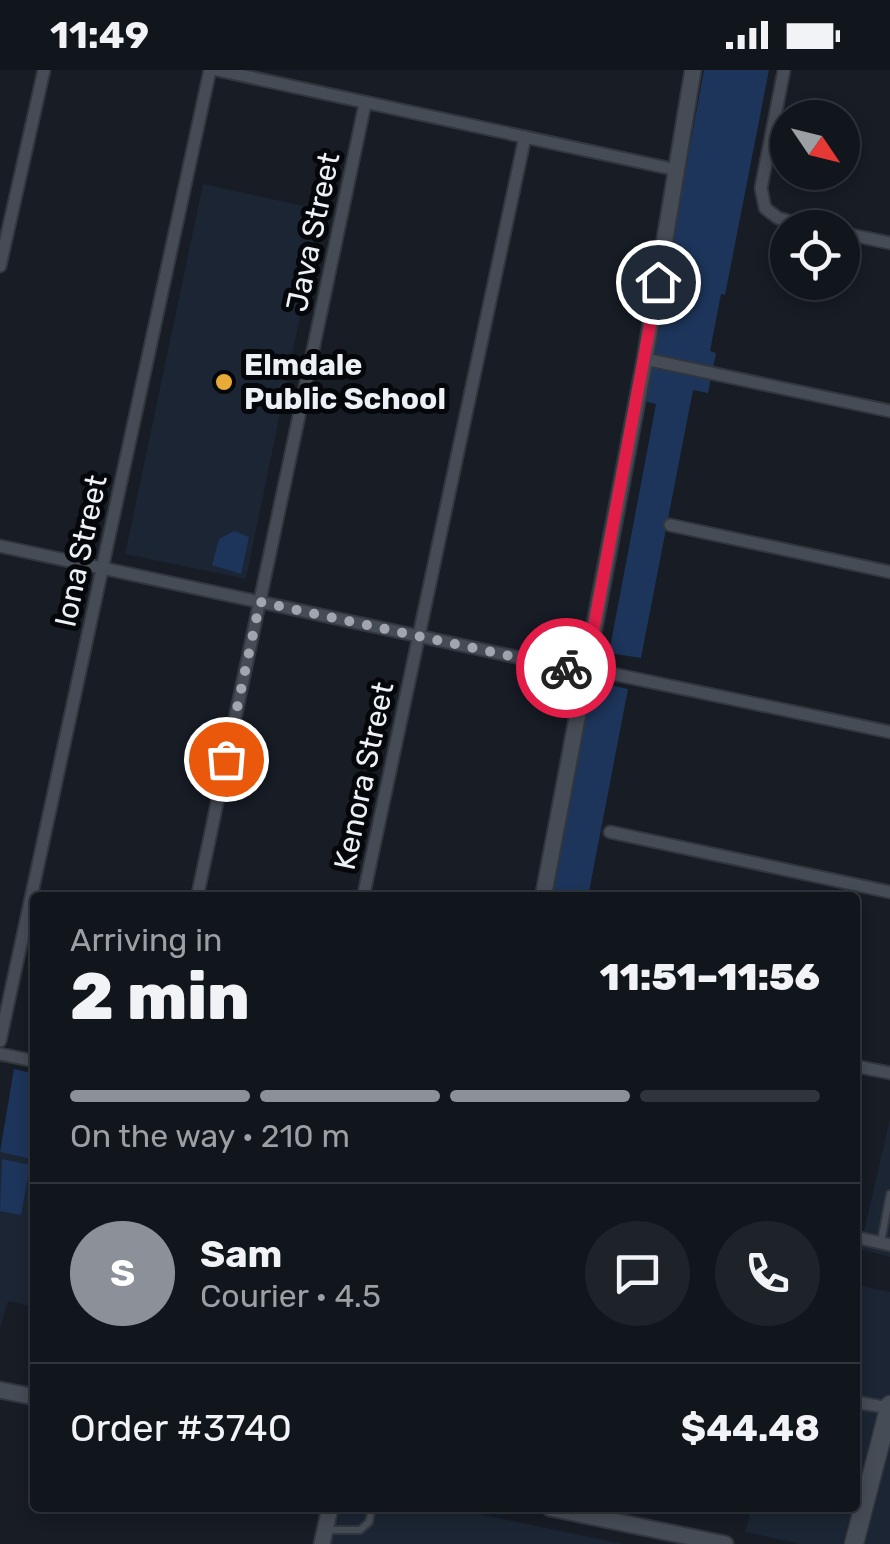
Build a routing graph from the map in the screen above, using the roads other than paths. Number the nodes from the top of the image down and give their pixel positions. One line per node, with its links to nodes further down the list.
1 (44, 70): 11 (street)
2 (213, 70): 5 (street); 16 (street, Iona Street)
3 (694, 70): 7 (street)
4 (784, 70): 8 (street)
5 (366, 104): 6 (street); 18 (street, Java Street)
6 (525, 137): 7 (street); 19 (street, Kenora Street)
7 (676, 170): 12 (street)
8 (770, 211)
9 (860, 237): 10 (street)
10 (890, 243)
11 (0, 266)
12 (646, 359): 13 (street); 20 (street)
13 (890, 411)
14 (670, 525): 17 (street)
15 (0, 546): 16 (street)
16 (103, 568): 18 (street); 23 (street, Iona Street)
17 (890, 572)
18 (260, 602): 19 (street); 24 (street, Java Street)
19 (420, 636): 20 (street); 25 (street, Kenora Street)
20 (586, 670): 21 (street); 26 (street)
21 (890, 732)
22 (610, 832): 27 (street)
23 (32, 892)
24 (198, 892)
25 (364, 892)
26 (543, 892)
27 (890, 892)
28 (30, 903): 29 (street, Iona Street)
29 (0, 1041)
30 (0, 1054): 31 (street)
31 (30, 1060)
32 (860, 1067): 33 (street)
33 (890, 1073)
34 (890, 1194): 35 (lane)
35 (888, 1220): 37 (lane)
36 (860, 1239): 37 (street)
37 (885, 1244)
38 (0, 1390): 39 (street)
39 (30, 1396)
40 (860, 1403): 41 (street)
41 (890, 1407): 47 (main road)
42 (329, 1512): 45 (street)
43 (371, 1512): 45 (lane)
44 (569, 1512): 46 (street)
45 (324, 1537)
46 (725, 1544)
47 (854, 1544)

